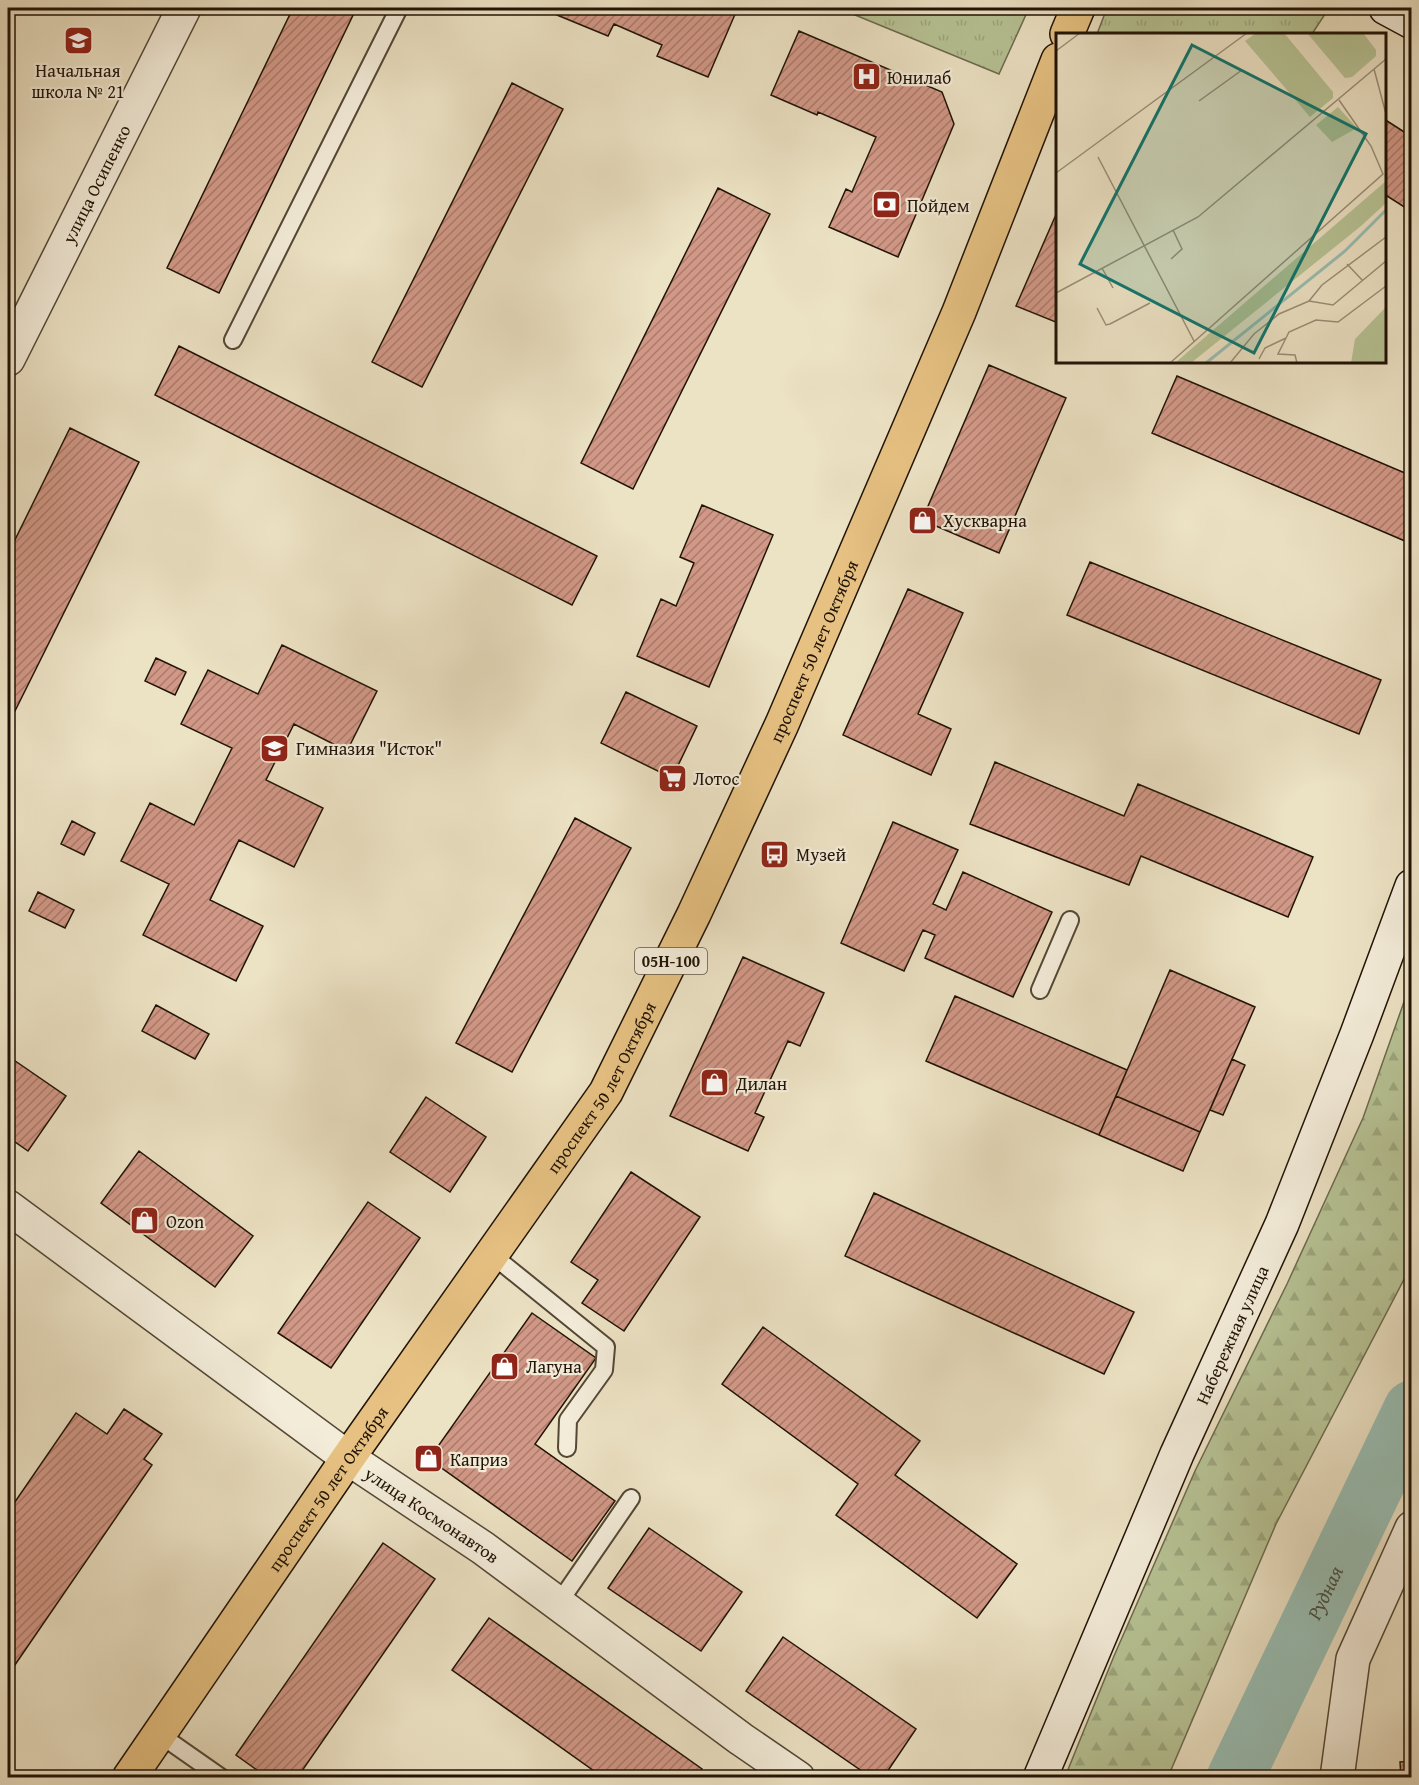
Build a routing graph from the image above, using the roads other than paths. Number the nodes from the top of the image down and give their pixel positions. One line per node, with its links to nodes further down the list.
1 (184, 8): 9 (street, улица Осипенко)
2 (399, 8): 8 (lane)
3 (1078, 8): 6 (main road)
4 (1386, 8): 5 (street)
5 (1412, 22)
6 (1067, 33)
7 (1056, 65): 14 (main road, проспект 50 лет Октября / 05Н-100)
8 (233, 340)
9 (8, 359)
10 (1412, 886): 24 (street, Набережная улица)
11 (1070, 920): 12 (lane)
12 (1040, 990)
13 (8, 1207): 16 (street, улица Космонавтов)
14 (491, 1254): 15 (lane); 16 (main road, проспект 50 лет Октября / 05Н-100)
15 (567, 1448)
16 (348, 1458): 19 (street, улица Космонавтов); 20 (main road, проспект 50 лет Октября / 05Н-100)
17 (631, 1498): 19 (lane)
18 (1412, 1528): 25 (street)
19 (558, 1604): 23 (street, улица Космонавтов)
20 (159, 1734): 21 (main road, проспект 50 лет Октября / 05Н-100); 22 (lane)
21 (129, 1778)
22 (222, 1778)
23 (798, 1778)
24 (1040, 1778)
25 (1337, 1778)

